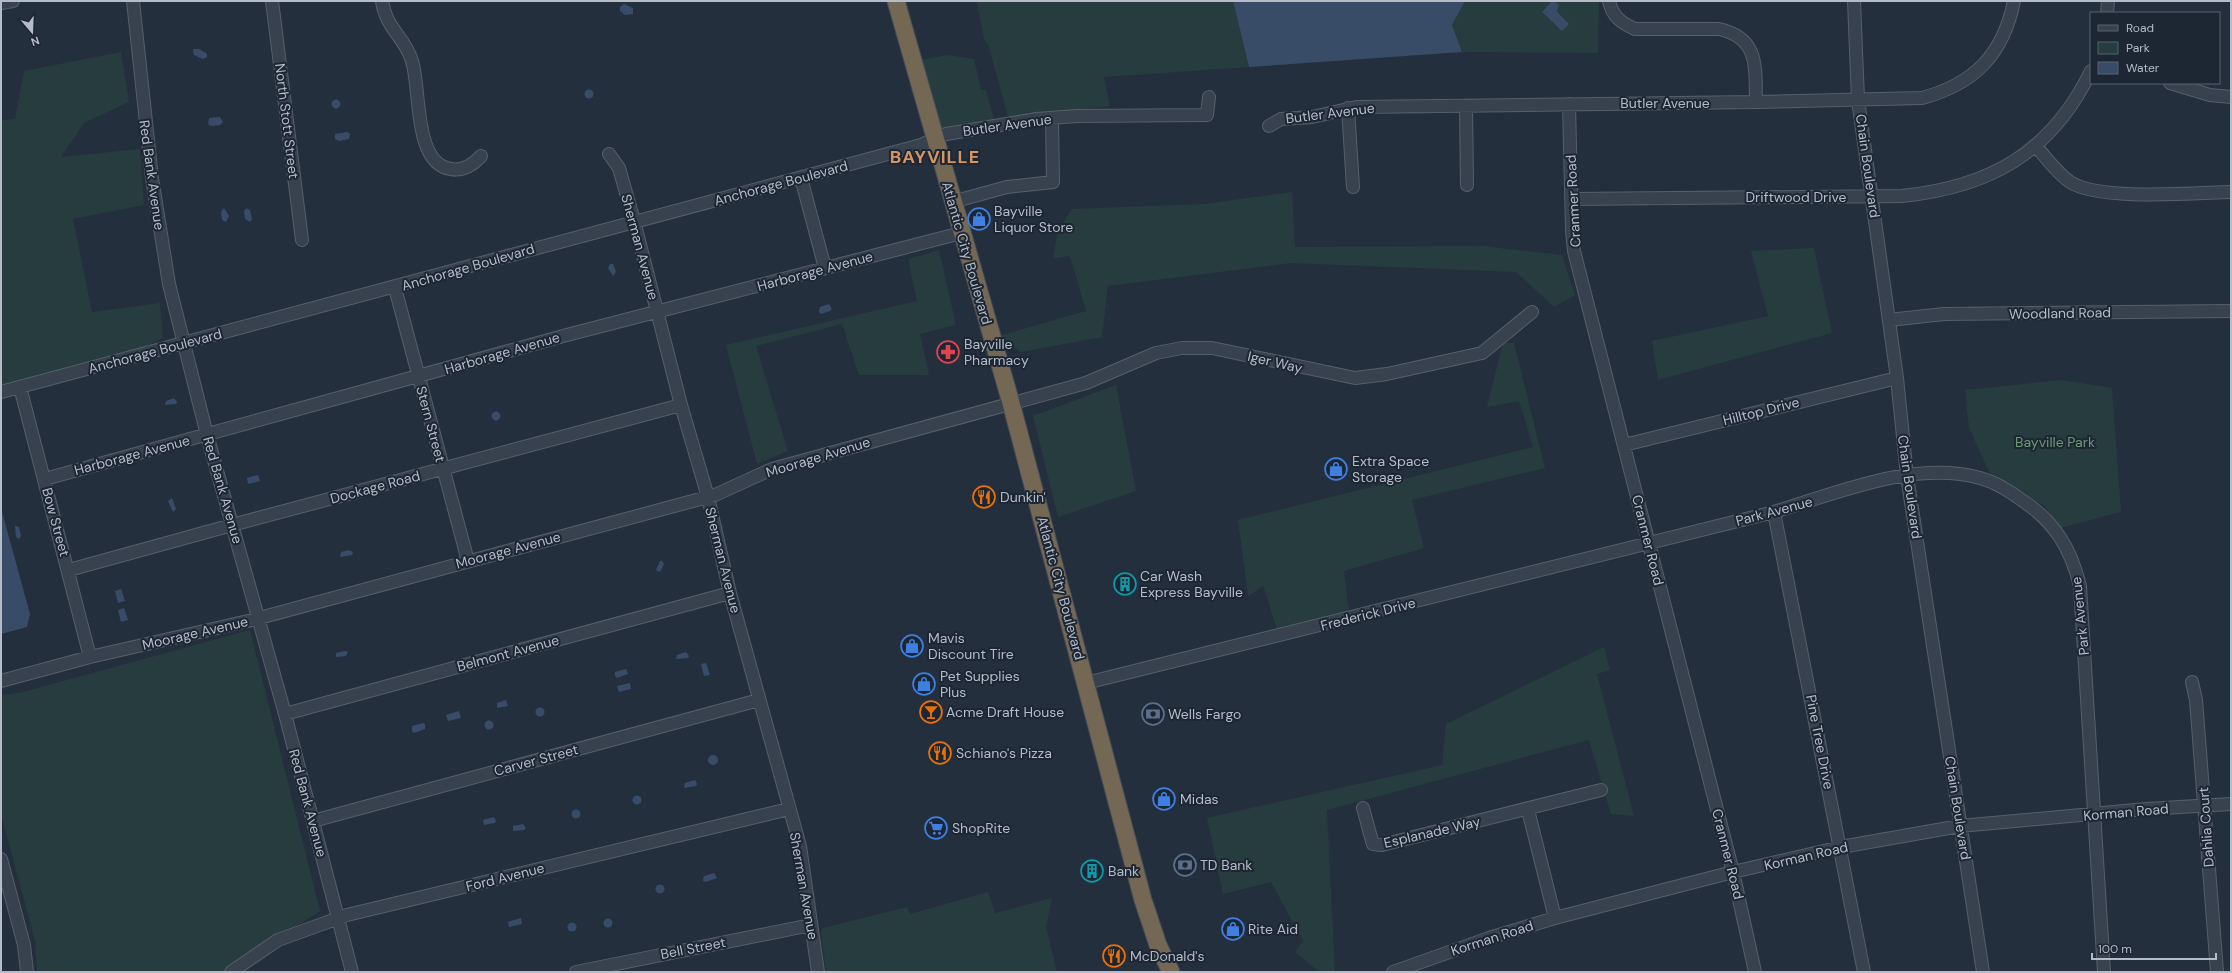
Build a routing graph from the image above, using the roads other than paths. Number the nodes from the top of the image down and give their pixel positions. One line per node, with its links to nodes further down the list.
1 (13, 1): 10 (street)
2 (133, 1): 43 (street, Red Bank Avenue)
3 (272, 1): 36 (street, North Stott Street)
4 (382, 1): 26 (street)
5 (896, 1): 23 (highway, Atlantic City Boulevard)
6 (1609, 1): 17 (street)
7 (1854, 1): 16 (street, Chain Boulevard)
8 (2014, 1): 16 (street, Butler Avenue)
9 (2108, 1): 11 (street)
10 (1, 3)
11 (2107, 12)
12 (2090, 73): 24 (street, Driftwood Drive)
13 (2173, 84): 14 (street)
14 (2231, 97)
15 (1209, 98): 21 (street, Butler Avenue)
16 (1858, 100): 17 (street, Butler Avenue); 31 (street, Chain Boulevard)
17 (1756, 102): 18 (street, Butler Avenue)
18 (1569, 104): 19 (street, Butler Avenue); 32 (street, Cranmer Road)
19 (1466, 106): 20 (street, Butler Avenue); 28 (street)
20 (1348, 108): 22 (street, Butler Avenue); 29 (street)
21 (1052, 118): 23 (street, Butler Avenue); 33 (street)
22 (1269, 126)
23 (934, 139): 27 (street, Anchorage Boulevard); 33 (highway, Atlantic City Boulevard)
24 (2036, 146): 30 (street); 31 (street, Driftwood Drive)
25 (609, 154): 34 (street, Sherman Avenue)
26 (481, 156)
27 (801, 178): 34 (street, Anchorage Boulevard); 37 (street)
28 (1467, 185)
29 (1353, 187)
30 (2231, 192)
31 (1873, 196): 32 (street, Driftwood Drive); 42 (street, Chain Boulevard)
32 (1572, 199): 51 (street, Cranmer Road)
33 (952, 202): 35 (highway, Atlantic City Boulevard)
34 (634, 221): 38 (street, Anchorage Boulevard); 41 (street, Sherman Avenue)
35 (960, 233): 37 (street, Harborage Avenue); 48 (highway, Atlantic City Boulevard)
36 (302, 240)
37 (825, 268): 41 (street, Harborage Avenue)
38 (395, 288): 43 (street, Anchorage Boulevard); 44 (street, Stern Street)
39 (2231, 311): 42 (street, Woodland Road)
40 (1532, 312): 48 (street, Iger Way)
41 (657, 313): 44 (street, Harborage Avenue); 49 (street, Sherman Avenue)
42 (1889, 320): 45 (street, Chain Boulevard)
43 (184, 344): 46 (street, Anchorage Boulevard); 50 (street, Red Bank Avenue)
44 (418, 377): 50 (street, Harborage Avenue); 52 (street, Stern Street)
45 (1897, 378): 51 (street, Hilltop Drive); 53 (street, Chain Boulevard)
46 (20, 387): 47 (street, Anchorage Boulevard); 54 (street, Bow Street)
47 (1, 392)
48 (1010, 403): 55 (street, Moorage Avenue); 66 (highway, Atlantic City Boulevard)
49 (682, 405): 52 (street, Dockage Road); 55 (street, Sherman Avenue)
50 (207, 435): 54 (street, Harborage Avenue); 57 (street, Red Bank Avenue)
51 (1624, 445): 58 (street, Cranmer Road)
52 (444, 469): 57 (street, Dockage Road); 59 (street, Stern Street)
53 (1907, 476): 56 (street, Park Avenue); 75 (street, Park Avenue); 77 (street, Chain Boulevard)
54 (44, 479): 60 (street, Bow Street)
55 (708, 497): 59 (street, Moorage Avenue); 61 (street, Sherman Avenue)
56 (1774, 512): 58 (street, Park Avenue); 78 (street, Pine Tree Drive)
57 (232, 525): 60 (street, Dockage Road); 62 (street, Red Bank Avenue)
58 (1649, 543): 66 (street, Frederick Drive); 80 (street, Cranmer Road)
59 (468, 561): 62 (street, Moorage Avenue)
60 (69, 570): 63 (street, Bow Street)
61 (730, 592): 67 (street, Sherman Avenue); 68 (street, Belmont Avenue)
62 (258, 618): 63 (street, Moorage Avenue); 68 (street, Red Bank Avenue)
63 (90, 657): 64 (street, Moorage Avenue)
64 (1, 681)
65 (2192, 682): 71 (street, Dahlia Court)
66 (1086, 683): 84 (highway, Atlantic City Boulevard)
67 (760, 700): 73 (street, Sherman Avenue); 76 (street, Carver Street)
68 (285, 714): 76 (street, Red Bank Avenue)
69 (1601, 790): 74 (street, Esplanade Way)
70 (2231, 804): 71 (street, Korman Road)
71 (2204, 806): 75 (street, Korman Road); 97 (street, Dahlia Court)
72 (1363, 808): 74 (street, Esplanade Way)
73 (789, 809): 81 (street, Ford Avenue); 83 (street, Sherman Avenue)
74 (1528, 810): 82 (street)
75 (2094, 814): 77 (street, Korman Road); 96 (street, Park Avenue)
76 (313, 821): 81 (street, Red Bank Avenue)
77 (1960, 826): 78 (street, Korman Road); 95 (street, Chain Boulevard)
78 (1841, 847): 80 (street, Korman Road); 94 (street, Pine Tree Drive)
79 (1, 859): 85 (street)
80 (1733, 872): 82 (street, Korman Road); 93 (street, Cranmer Road)
81 (338, 918): 86 (street, Ford Avenue); 87 (street, Red Bank Avenue)
82 (1555, 918): 92 (street, Korman Road)
83 (811, 925): 88 (street, Bell Street); 89 (street, Sherman Avenue)
84 (1158, 945): 90 (highway); 91 (highway)
85 (27, 972)
86 (231, 972)
87 (352, 972)
88 (576, 972)
89 (818, 972)
90 (1163, 972)
91 (1171, 972)
92 (1393, 972)
93 (1755, 972)
94 (1864, 972)
95 (1983, 972)
96 (2104, 972)
97 (2217, 972)

